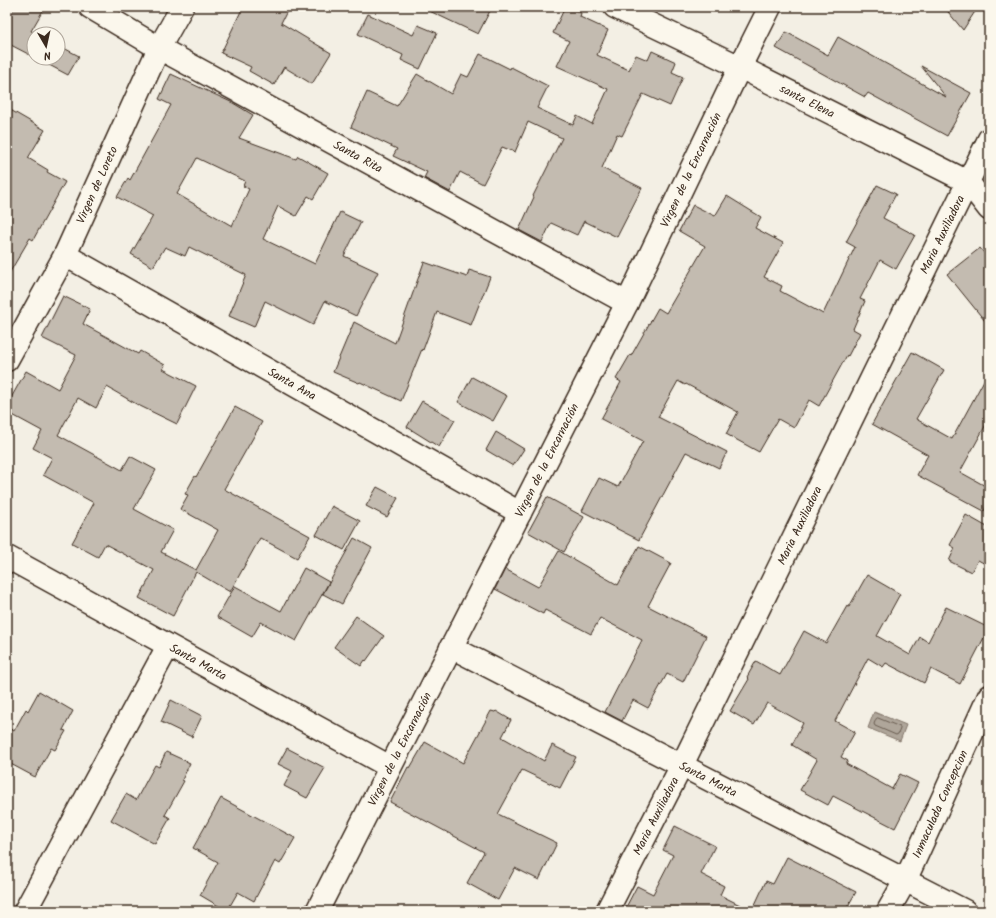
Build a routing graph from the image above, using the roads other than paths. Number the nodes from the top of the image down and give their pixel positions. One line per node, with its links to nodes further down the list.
1 (90, 7): 5 (street, Santa Rita)
2 (182, 7): 5 (street, Virgen de Loreto)
3 (615, 7): 6 (street, santa Elena)
4 (770, 7): 6 (street, Virgen de la Encarnación)
5 (159, 48): 10 (street, Virgen de Loreto); 11 (street, Santa Rita)
6 (740, 67): 8 (street, santa Elena); 11 (street, Virgen de la Encarnación)
7 (989, 138): 8 (street, Maria Auxiliadora)
8 (968, 182): 9 (street, santa Elena); 18 (street, Maria Auxiliadora)
9 (989, 209)
10 (65, 255): 12 (street, Virgen de Loreto); 13 (street, Santa Ana)
11 (627, 303): 13 (street, Virgen de la Encarnación)
12 (7, 360)
13 (520, 513): 16 (street, Virgen de la Encarnación)
14 (7, 557): 15 (street, Santa Marta)
15 (168, 646): 19 (street, Santa Marta); 21 (street)
16 (452, 647): 18 (street, Santa Marta); 19 (street, Virgen de la Encarnación)
17 (989, 696): 20 (street, Inmaculada Concepcion)
18 (682, 765): 20 (street, Santa Marta); 23 (street, Maria Auxiliadora)
19 (390, 767): 22 (street, Virgen de la Encarnación)
20 (905, 881): 24 (street, Inmaculada Concepcion); 25 (street, Santa Marta)
21 (25, 911)
22 (317, 911)
23 (607, 911)
24 (888, 911)
25 (965, 911)

